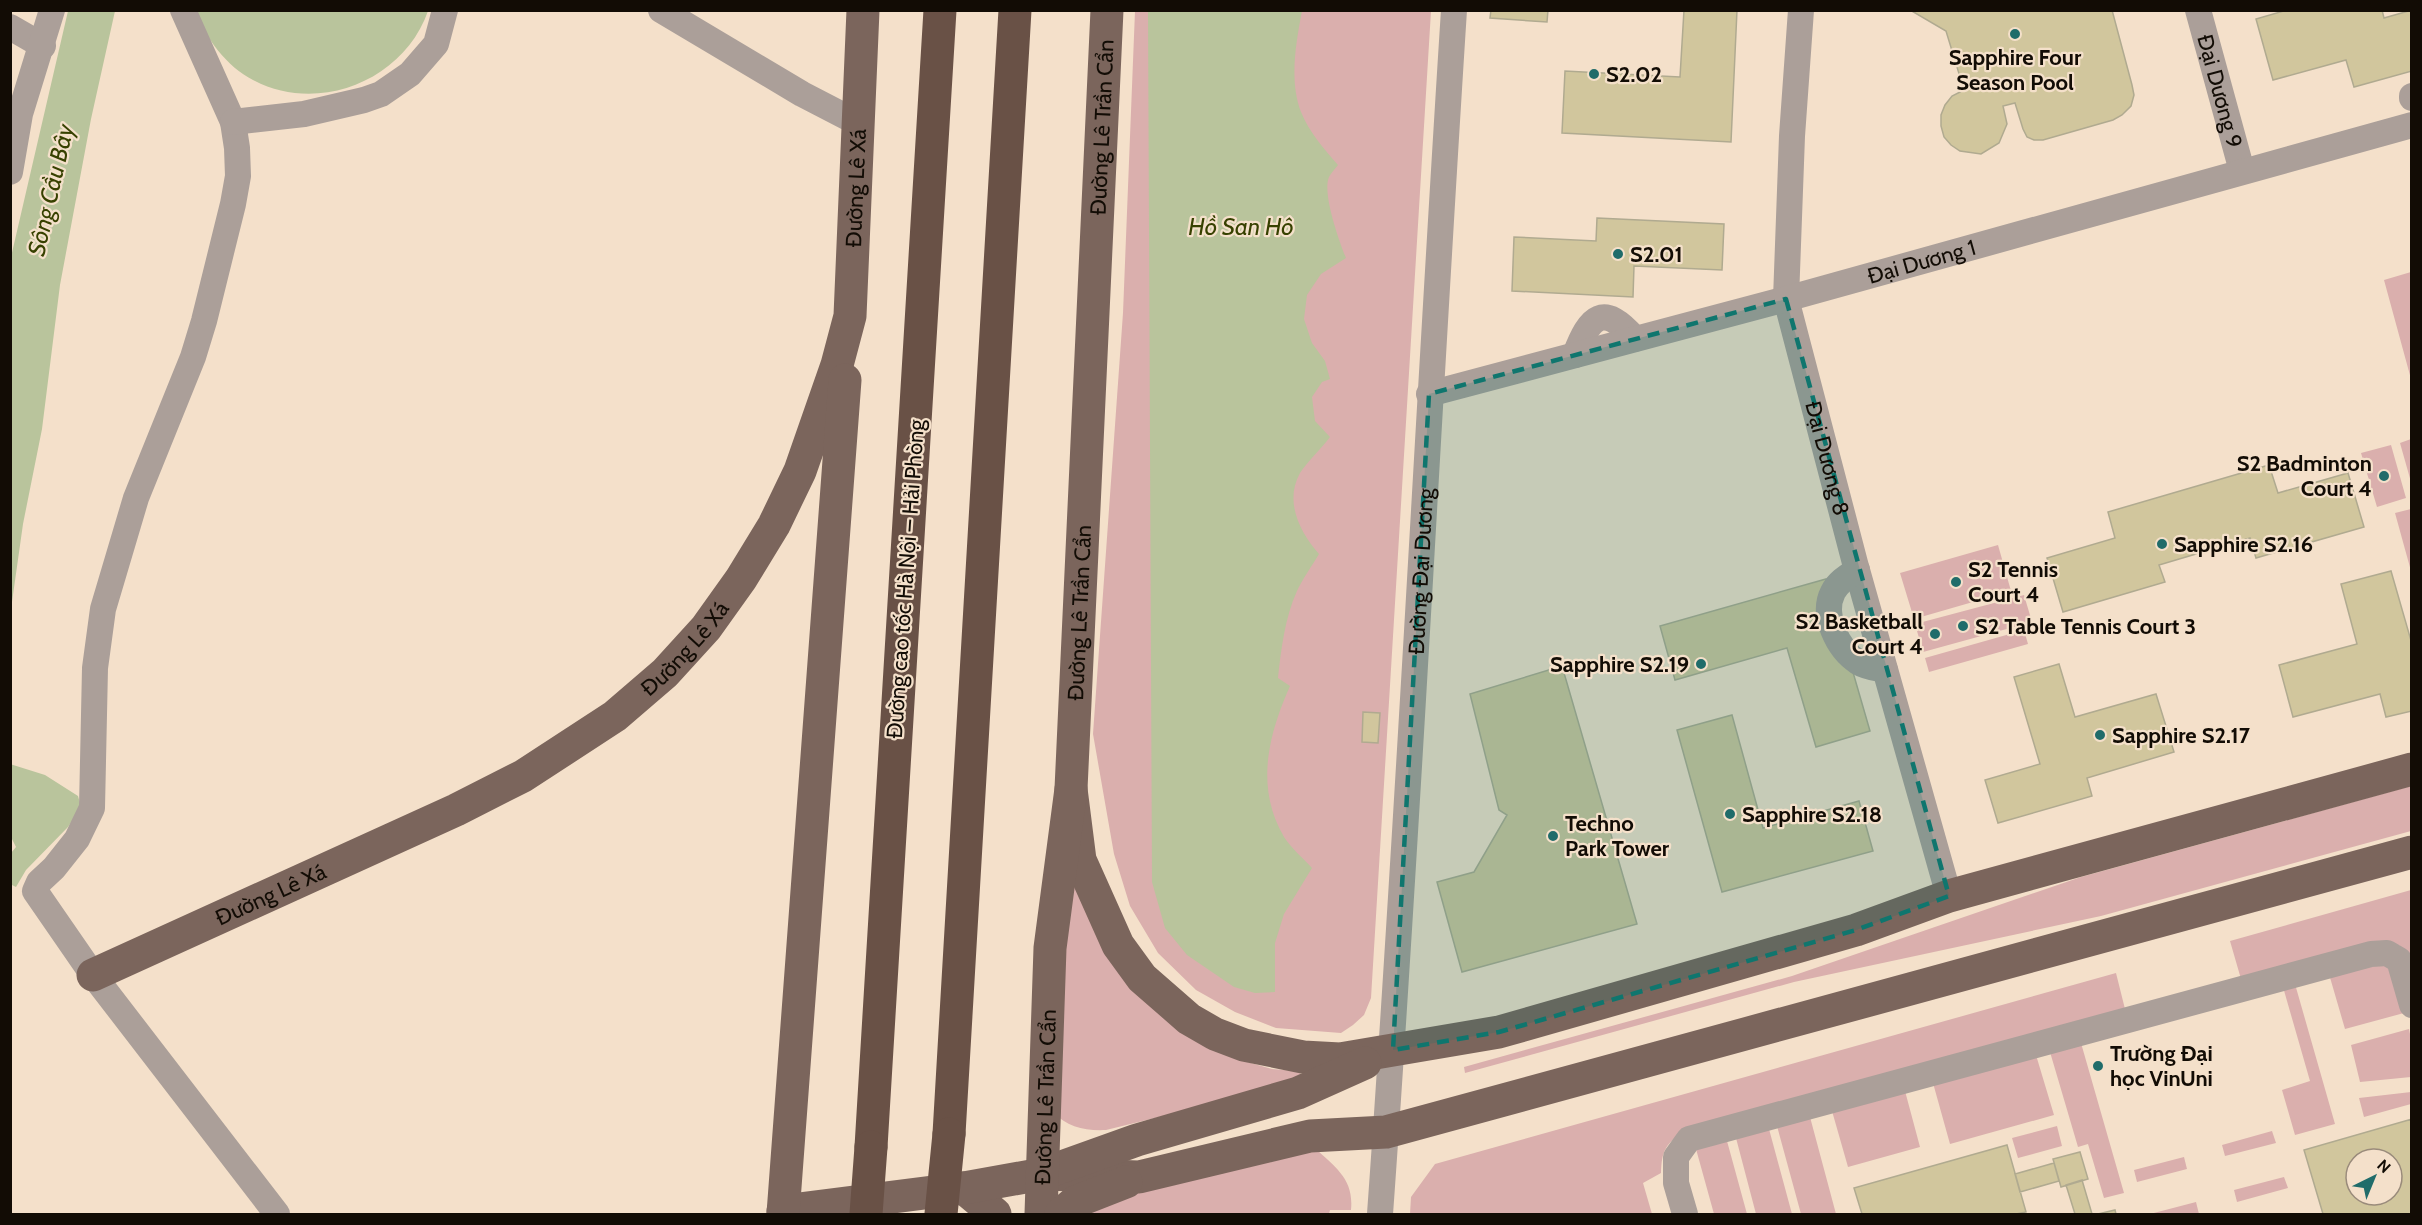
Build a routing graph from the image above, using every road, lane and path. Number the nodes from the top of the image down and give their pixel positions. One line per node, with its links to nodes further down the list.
1 (52, 10): 13 (street)
2 (183, 10): 15 (street)
3 (445, 10): 15 (street)
4 (661, 10): 16 (street)
5 (863, 10): 16 (main road, Đường Lê Xá)
6 (940, 10): 38 (highway, Đường cao tốc Hà Nội – Hải Phòng, bridge)
7 (1015, 10): 39 (highway, bridge)
8 (1107, 10): 26 (main road, Đường Lê Trần Cẩn)
9 (1454, 10): 22 (street, Đường Đại Dương)
10 (1801, 10): 20 (street, Đại Dương 8)
11 (2198, 10): 18 (street, Đại Dương 9)
12 (10, 27): 13 (street)
13 (43, 46): 14 (street)
14 (15, 112): 19 (street)
15 (233, 122): 29 (street)
16 (858, 123): 21 (main road, Đường Lê Xá)
17 (2412, 124): 18 (street, Đại Dương 1)
18 (2242, 171): 20 (street, Đại Dương 1)
19 (10, 172)
20 (1786, 299): 22 (street, Đại Dương 1); 23 (street, Đại Dương 8)
21 (850, 316): 29 (main road, Đường Lê Xá); 36 (main road)
22 (1429, 394): 31 (street, Đường Đại Dương)
23 (1857, 570): 24 (street, Đại Dương 8); 24 (street)
24 (1885, 670): 28 (street, Đại Dương 8)
25 (2412, 769): 28 (main road)
26 (1071, 789): 31 (main road); 33 (main road, Đường Lê Trần Cẩn)
27 (2412, 852): 32 (main road)
28 (1949, 896): 31 (main road)
29 (93, 975): 37 (street)
30 (2412, 1005): 44 (street)
31 (1393, 1050): 32 (street, Đường Đại Dương); 33 (main road)
32 (1386, 1132): 34 (main road); 43 (street, Đường Đại Dương)
33 (1042, 1174): 34 (main road); 35 (main road); 41 (main road, Đường Lê Trần Cẩn)
34 (1139, 1177): 42 (main road)
35 (964, 1188): 36 (main road); 40 (main road)
36 (783, 1213)
37 (277, 1215)
38 (866, 1215)
39 (941, 1215)
40 (995, 1215)
41 (1041, 1215)
42 (1061, 1215)
43 (1380, 1215)
44 (1685, 1215)

